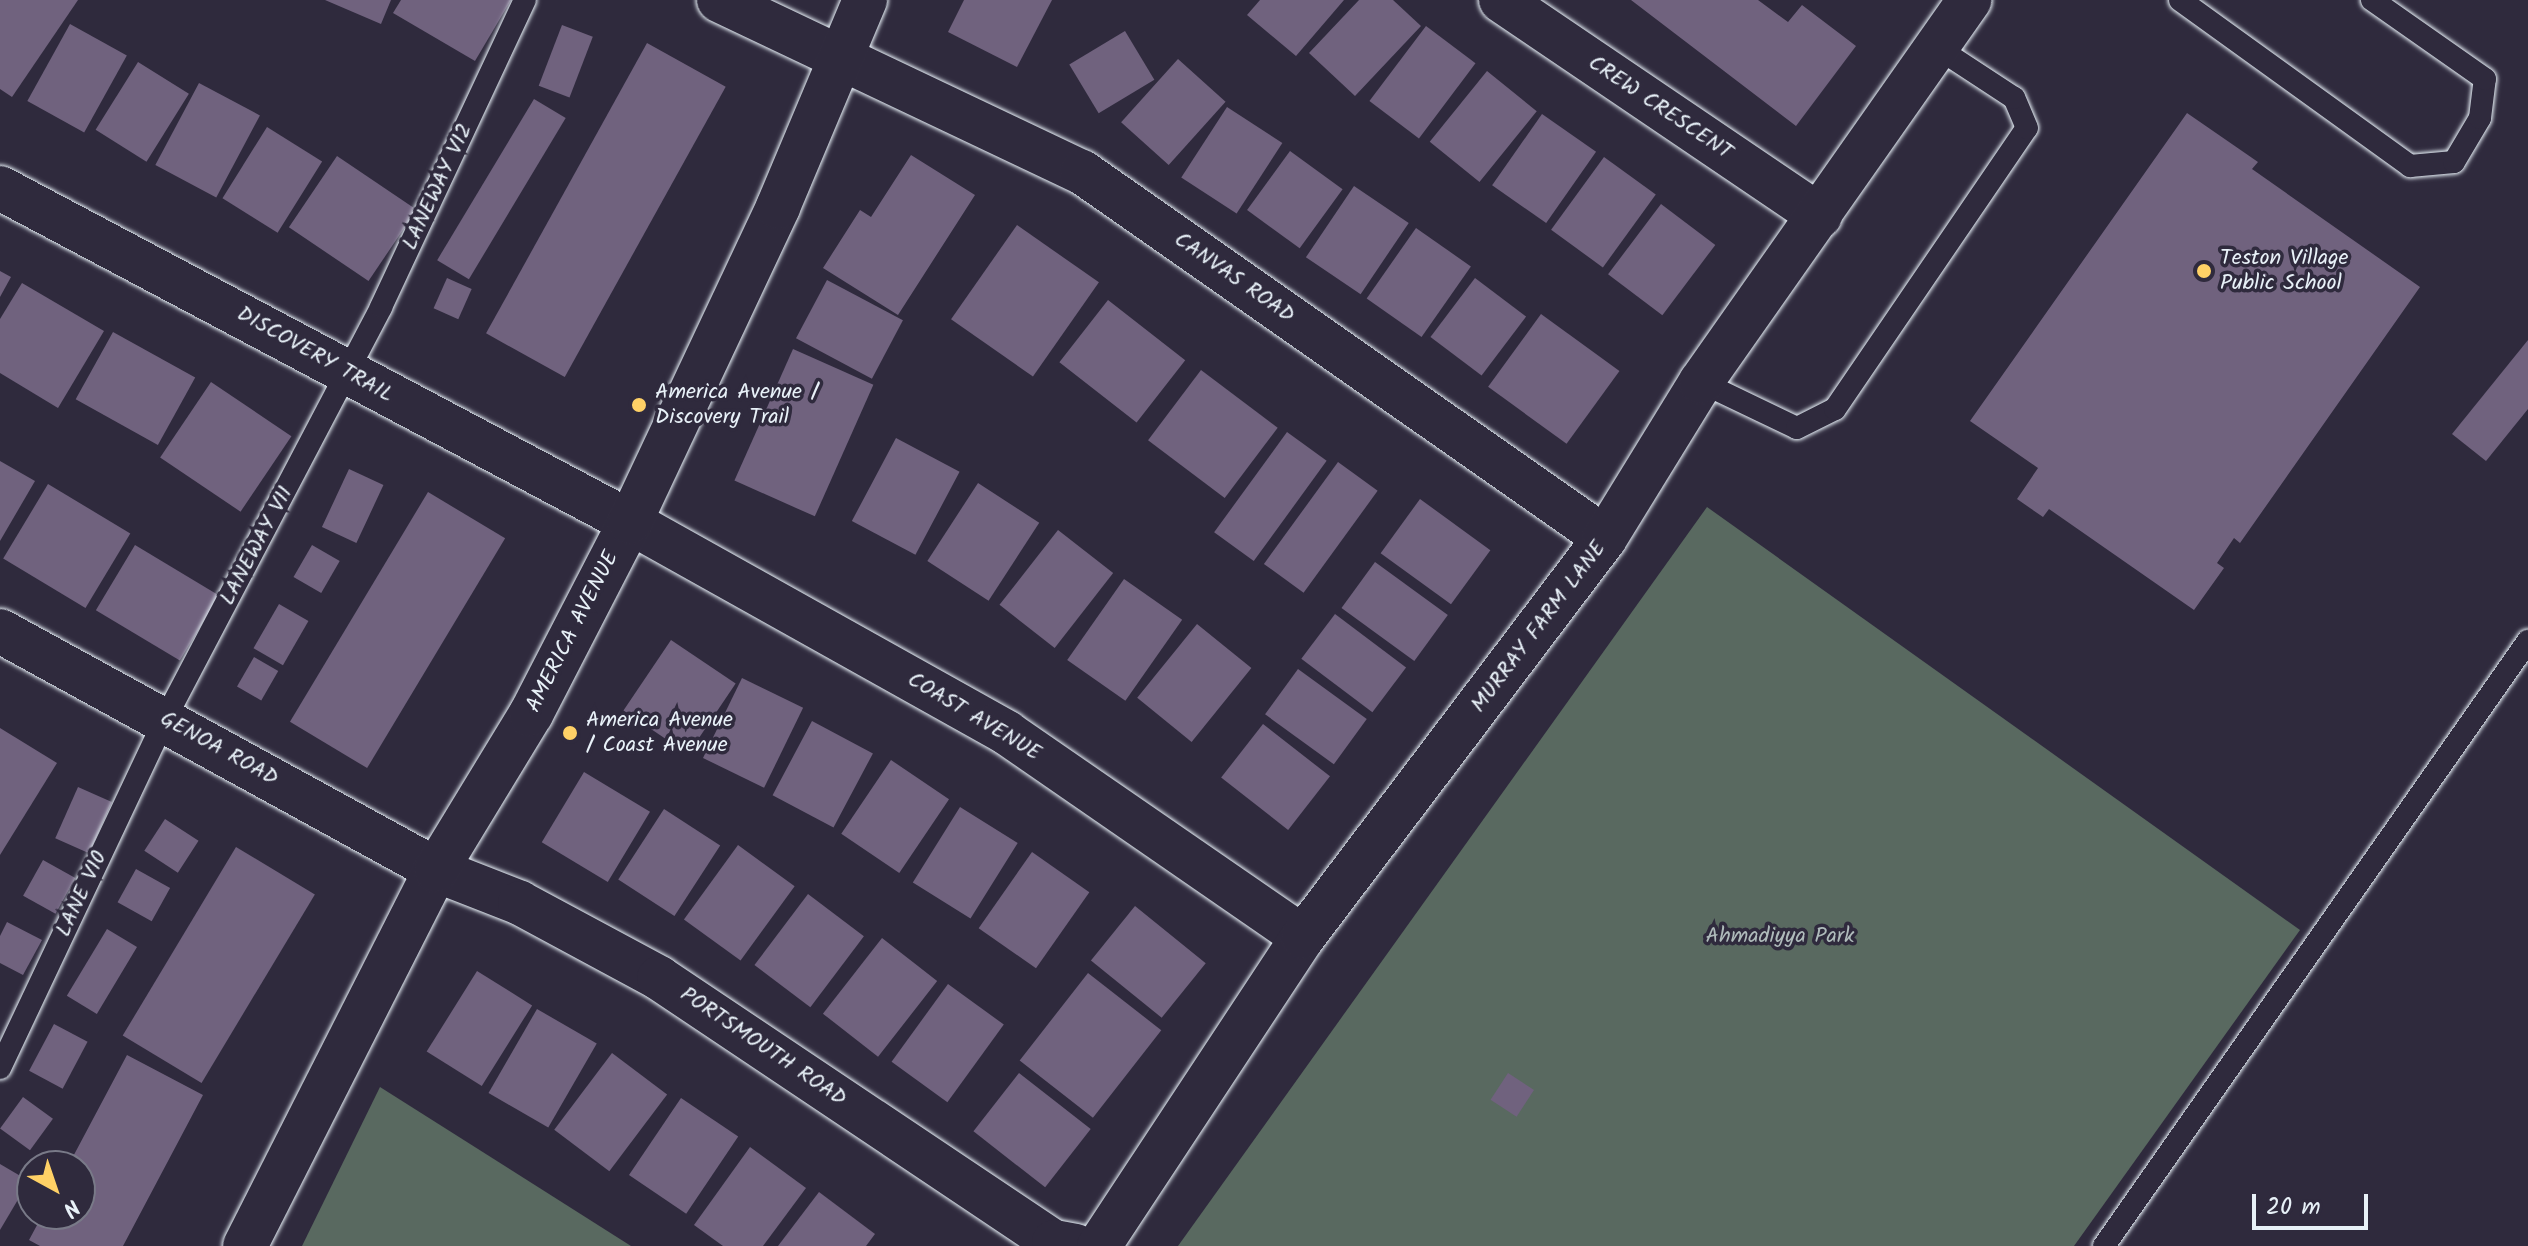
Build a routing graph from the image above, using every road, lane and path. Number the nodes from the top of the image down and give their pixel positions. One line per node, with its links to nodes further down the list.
1 (525, 0): 12 (lane, LANEWAY V12)
2 (719, 0): 9 (street, CANVAS ROAD)
3 (865, 0): 9 (street, AMERICA AVENUE)
4 (1501, 0): 11 (street, CREW CRESCENT)
5 (1969, 0): 8 (street, MURRAY FARM LANE)
6 (2180, 0): 7 (lane)
7 (2372, 0)
8 (1936, 47): 11 (street, MURRAY FARM LANE); 13 (lane)
9 (839, 61): 14 (street, AMERICA AVENUE); 15 (street, CANVAS ROAD)
10 (0, 188): 12 (street, DISCOVERY TRAIL)
11 (1820, 216): 13 (street, MURRAY FARM LANE)
12 (349, 372): 14 (street, DISCOVERY TRAIL); 18 (lane, LANEWAY V11)
13 (1701, 382): 15 (street, MURRAY FARM LANE)
14 (630, 522): 19 (street, AMERICA AVENUE); 20 (street, COAST AVENUE)
15 (1605, 538): 20 (street, MURRAY FARM LANE)
16 (0, 631): 18 (street, GENOA ROAD)
17 (2528, 641): 25 (lane)
18 (165, 719): 19 (street, GENOA ROAD); 21 (lane, LANE V10)
19 (436, 870): 22 (street, AMERICA AVENUE); 23 (street, PORTSMOUTH ROAD)
20 (1303, 937): 24 (street, MURRAY FARM LANE)
21 (0, 1068)
22 (245, 1246)
23 (1076, 1246)
24 (1099, 1246)
25 (2104, 1246)

